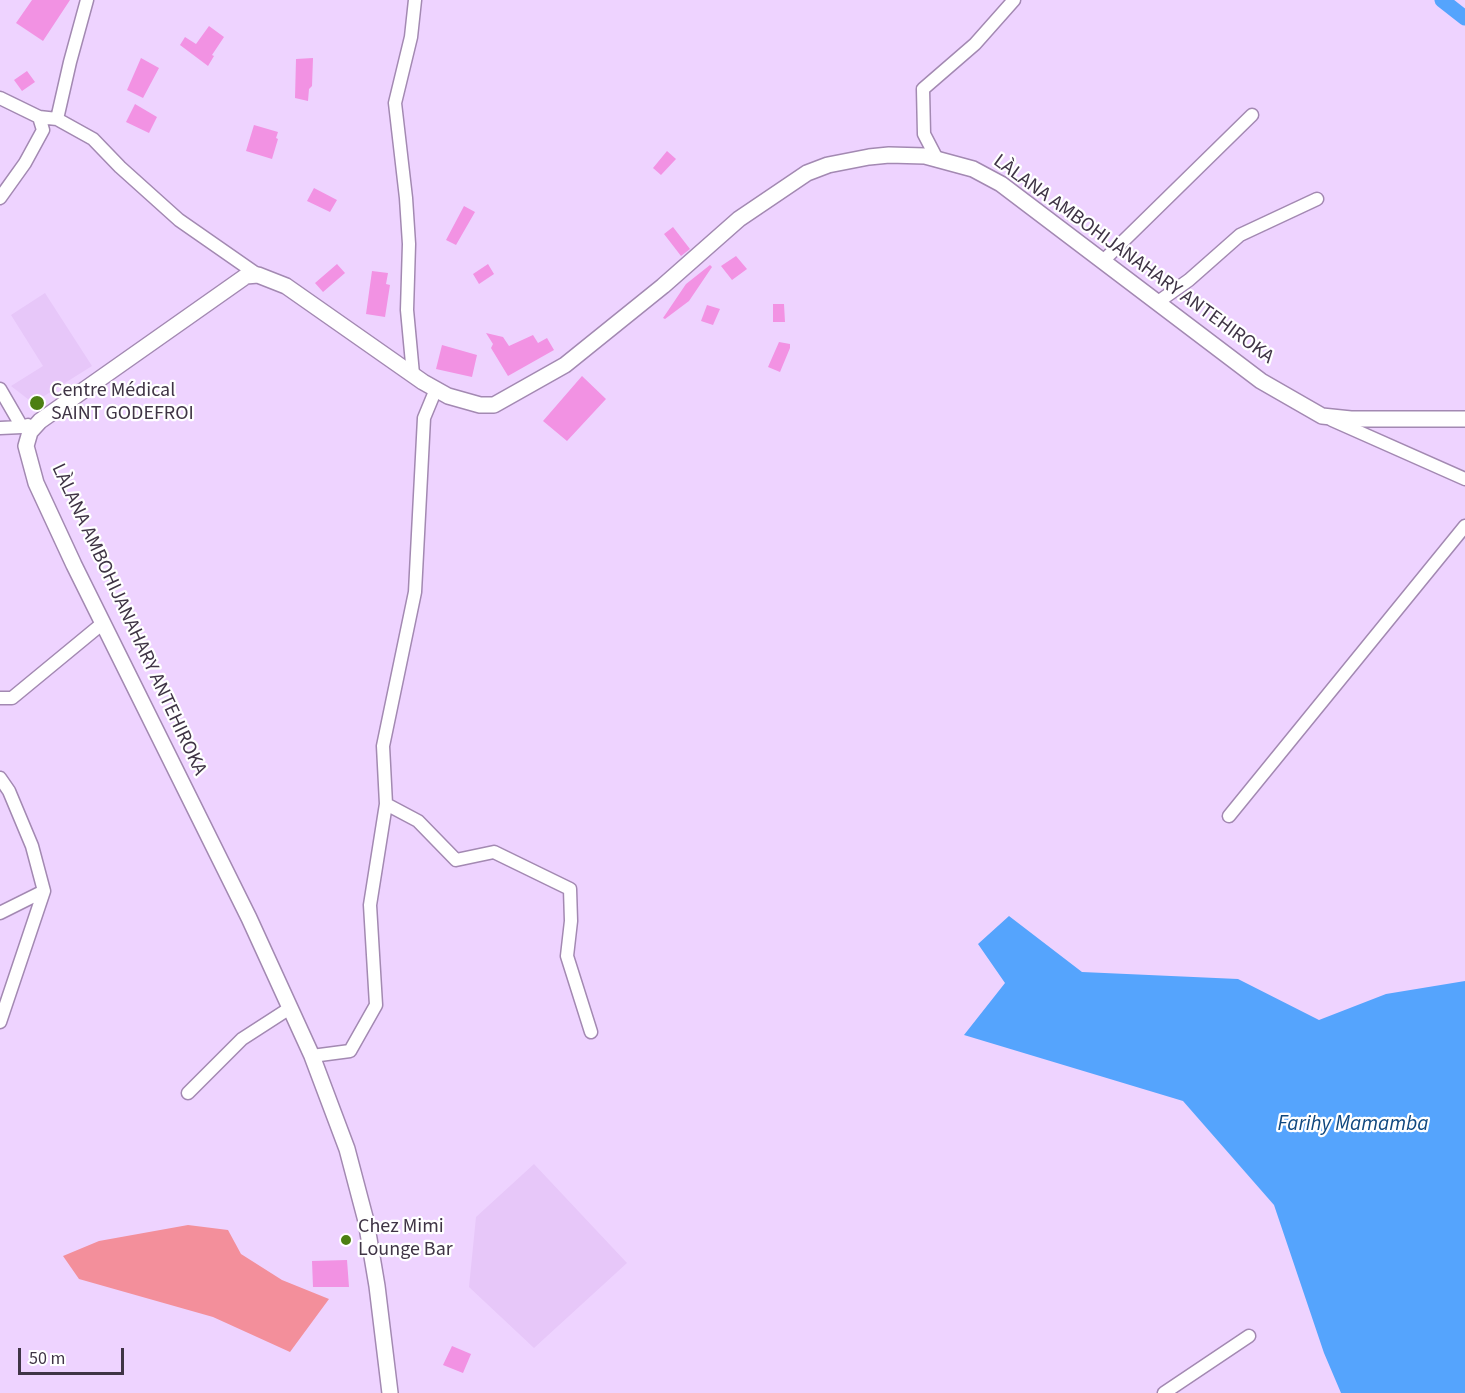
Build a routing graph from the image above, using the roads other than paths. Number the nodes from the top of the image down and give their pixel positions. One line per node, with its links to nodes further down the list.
1 (87, 0): 7 (street)
2 (414, 0): 14 (street)
3 (1014, 0): 8 (street)
4 (0, 98): 6 (street)
5 (1252, 115): 11 (street)
6 (39, 117): 7 (street); 9 (street)
7 (57, 119): 12 (street)
8 (938, 159): 11 (street, LÀLANA AMBOHIJANAHARY ANTEHIROKA); 15 (street, LÀLANA AMBOHIJANAHARY ANTEHIROKA)
9 (0, 198)
10 (1317, 199): 13 (street)
11 (1103, 261): 13 (street, LÀLANA AMBOHIJANAHARY ANTEHIROKA)
12 (258, 275): 14 (street, LÀLANA AMBOHIJANAHARY ANTEHIROKA); 19 (street, LÀLANA AMBOHIJANAHARY ANTEHIROKA)
13 (1158, 302): 17 (street, LÀLANA AMBOHIJANAHARY ANTEHIROKA)
14 (412, 374): 15 (street, LÀLANA AMBOHIJANAHARY ANTEHIROKA)
15 (436, 388): 27 (street)
16 (0, 389): 20 (street)
17 (1322, 416): 18 (street, LÀLANA AMBOHIJANAHARY ANTEHIROKA); 22 (street)
18 (1465, 419)
19 (40, 421): 20 (street); 24 (street, LÀLANA AMBOHIJANAHARY ANTEHIROKA)
20 (22, 427): 21 (street)
21 (0, 428)
22 (1465, 478)
23 (1465, 526): 28 (street)
24 (103, 622): 25 (street); 31 (street, LÀLANA AMBOHIJANAHARY ANTEHIROKA)
25 (0, 698)
26 (0, 778): 29 (street)
27 (386, 804): 33 (street); 34 (street)
28 (1229, 816)
29 (44, 891): 30 (street); 32 (street)
30 (0, 913)
31 (290, 1008): 34 (street, LÀLANA AMBOHIJANAHARY ANTEHIROKA); 35 (street)
32 (0, 1022)
33 (591, 1032)
34 (312, 1056): 37 (street, LÀLANA AMBOHIJANAHARY ANTEHIROKA)
35 (188, 1093)
36 (1249, 1336): 38 (street)
37 (390, 1393)
38 (1164, 1393)

